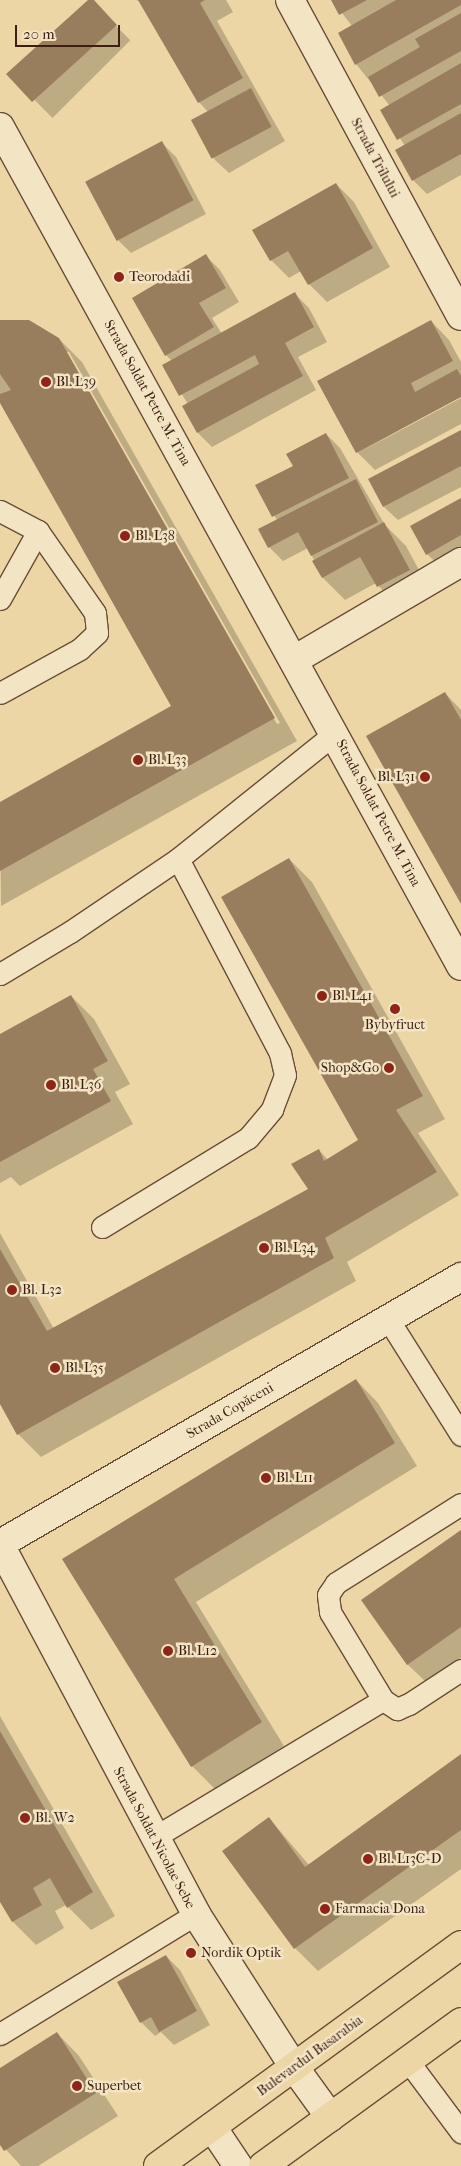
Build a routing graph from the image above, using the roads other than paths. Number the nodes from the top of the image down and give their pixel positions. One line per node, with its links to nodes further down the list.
1 (290, 0): 3 (street, Strada Trilului)
2 (0, 127): 8 (street, Strada Soldat Petre M. Tina)
3 (461, 316)
4 (0, 511): 5 (lane)
5 (38, 531): 7 (lane); 9 (lane)
6 (458, 570): 8 (street)
7 (0, 600)
8 (294, 660): 10 (street, Strada Soldat Petre M. Tina)
9 (0, 694)
10 (335, 733): 11 (lane); 12 (street, Strada Soldat Petre M. Tina)
11 (178, 859): 13 (lane); 14 (lane)
12 (461, 966)
13 (0, 974)
14 (102, 1227)
15 (461, 1277): 16 (street, Strada Copăceni)
16 (388, 1319): 17 (lane); 19 (street, Strada Copăceni)
17 (461, 1435)
18 (461, 1504): 21 (lane)
19 (0, 1545): 22 (street, Strada Soldat Nicolae Sebe)
20 (461, 1670): 21 (lane)
21 (383, 1700): 22 (lane)
22 (153, 1838): 23 (street, Strada Soldat Nicolae Sebe)
23 (196, 1914): 26 (lane); 28 (street, Strada Soldat Nicolae Sebe)
24 (461, 1946): 28 (main road, Bulevardul Basarabia)
25 (461, 2022): 27 (main road)
26 (0, 2034)
27 (408, 2061): 29 (main road); 31 (lane)
28 (294, 2067): 29 (street, Strada Soldat Nicolae Sebe); 30 (main road, Bulevardul Basarabia)
29 (330, 2117): 34 (main road)
30 (212, 2128): 32 (main road, Bulevardul Basarabia); 33 (street)
31 (461, 2132)
32 (158, 2166)
33 (238, 2166)
34 (263, 2166)

